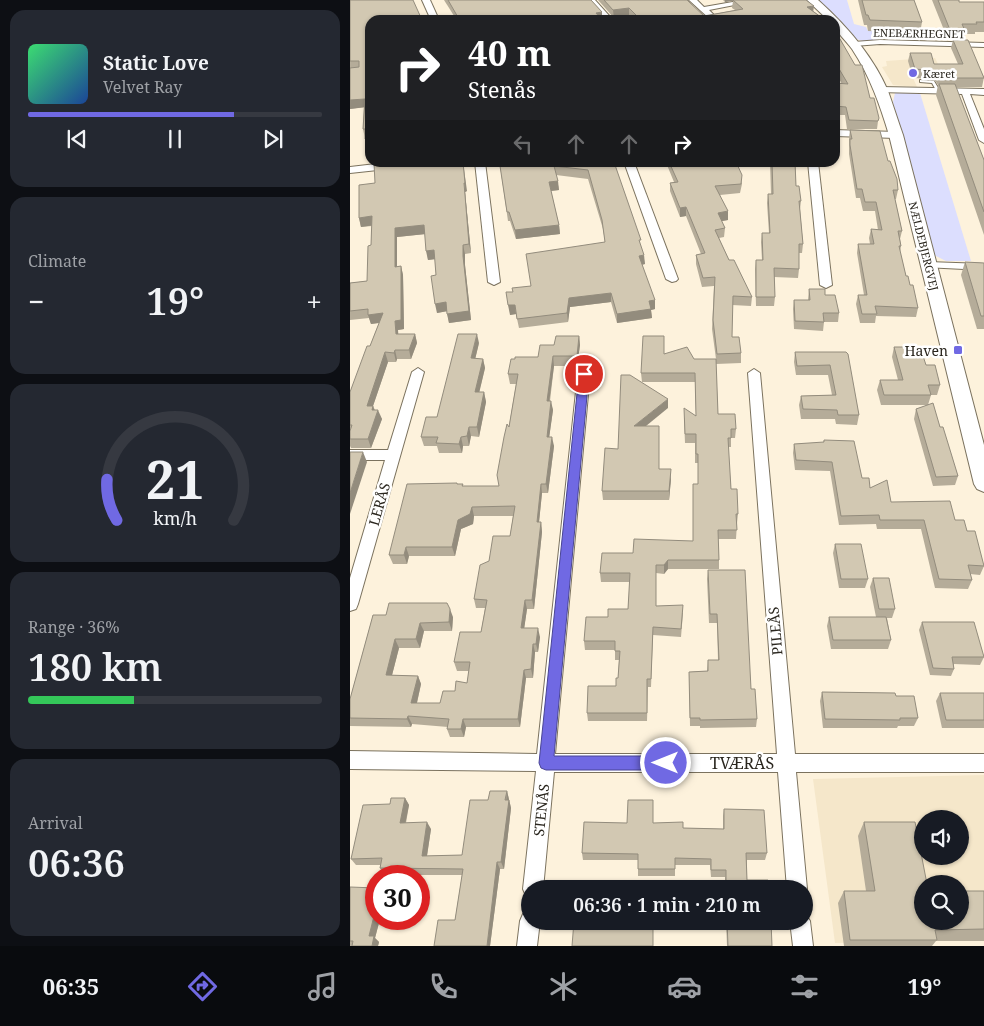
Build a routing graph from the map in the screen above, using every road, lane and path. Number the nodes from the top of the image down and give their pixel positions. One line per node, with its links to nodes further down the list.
1 (426, 0): 7 (street)
2 (591, 0): 8 (street)
3 (692, 0): 6 (street)
4 (812, 0): 10 (street, NÆLDEBJERGVEJ)
5 (758, 1): 6 (street)
6 (703, 9): 9 (street)
7 (433, 15)
8 (604, 15)
9 (710, 15)
10 (828, 15)
11 (840, 28): 12 (street, NÆLDEBJERGVEJ)
12 (854, 44): 13 (street, ENEBÆRHEGNET); 15 (street, NÆLDEBJERGVEJ)
13 (984, 45)
14 (920, 82): 16 (lane)
15 (881, 90): 16 (street); 20 (street, NÆLDEBJERGVEJ)
16 (938, 91): 17 (street)
17 (965, 92): 18 (street); 21 (street)
18 (984, 92)
19 (840, 133): 20 (street)
20 (896, 135): 27 (street, NÆLDEBJERGVEJ)
21 (984, 140)
22 (378, 167): 26 (street)
23 (481, 167): 30 (street)
24 (631, 167): 29 (street)
25 (814, 167): 31 (street)
26 (350, 170)
27 (928, 265): 28 (street); 37 (street, NÆLDEBJERGVEJ)
28 (984, 266)
29 (672, 279)
30 (494, 282)
31 (826, 285)
32 (418, 372): 36 (street, LERÅS)
33 (754, 373): 42 (street, PILEÅS)
34 (584, 374): 41 (street, STENÅS)
35 (350, 455): 36 (street)
36 (393, 456): 38 (street, LERÅS)
37 (984, 484)
38 (358, 552): 39 (street, LERÅS)
39 (350, 604)
40 (350, 760): 41 (street, TVÆRÅS)
41 (546, 763): 42 (street, TVÆRÅS); 44 (street, STENÅS)
42 (785, 764): 43 (street, TVÆRÅS); 45 (street, PILEÅS)
43 (984, 764)
44 (534, 880)
45 (796, 880)
46 (529, 930): 48 (street)
47 (801, 930): 49 (street)
48 (527, 946)
49 (803, 946)

